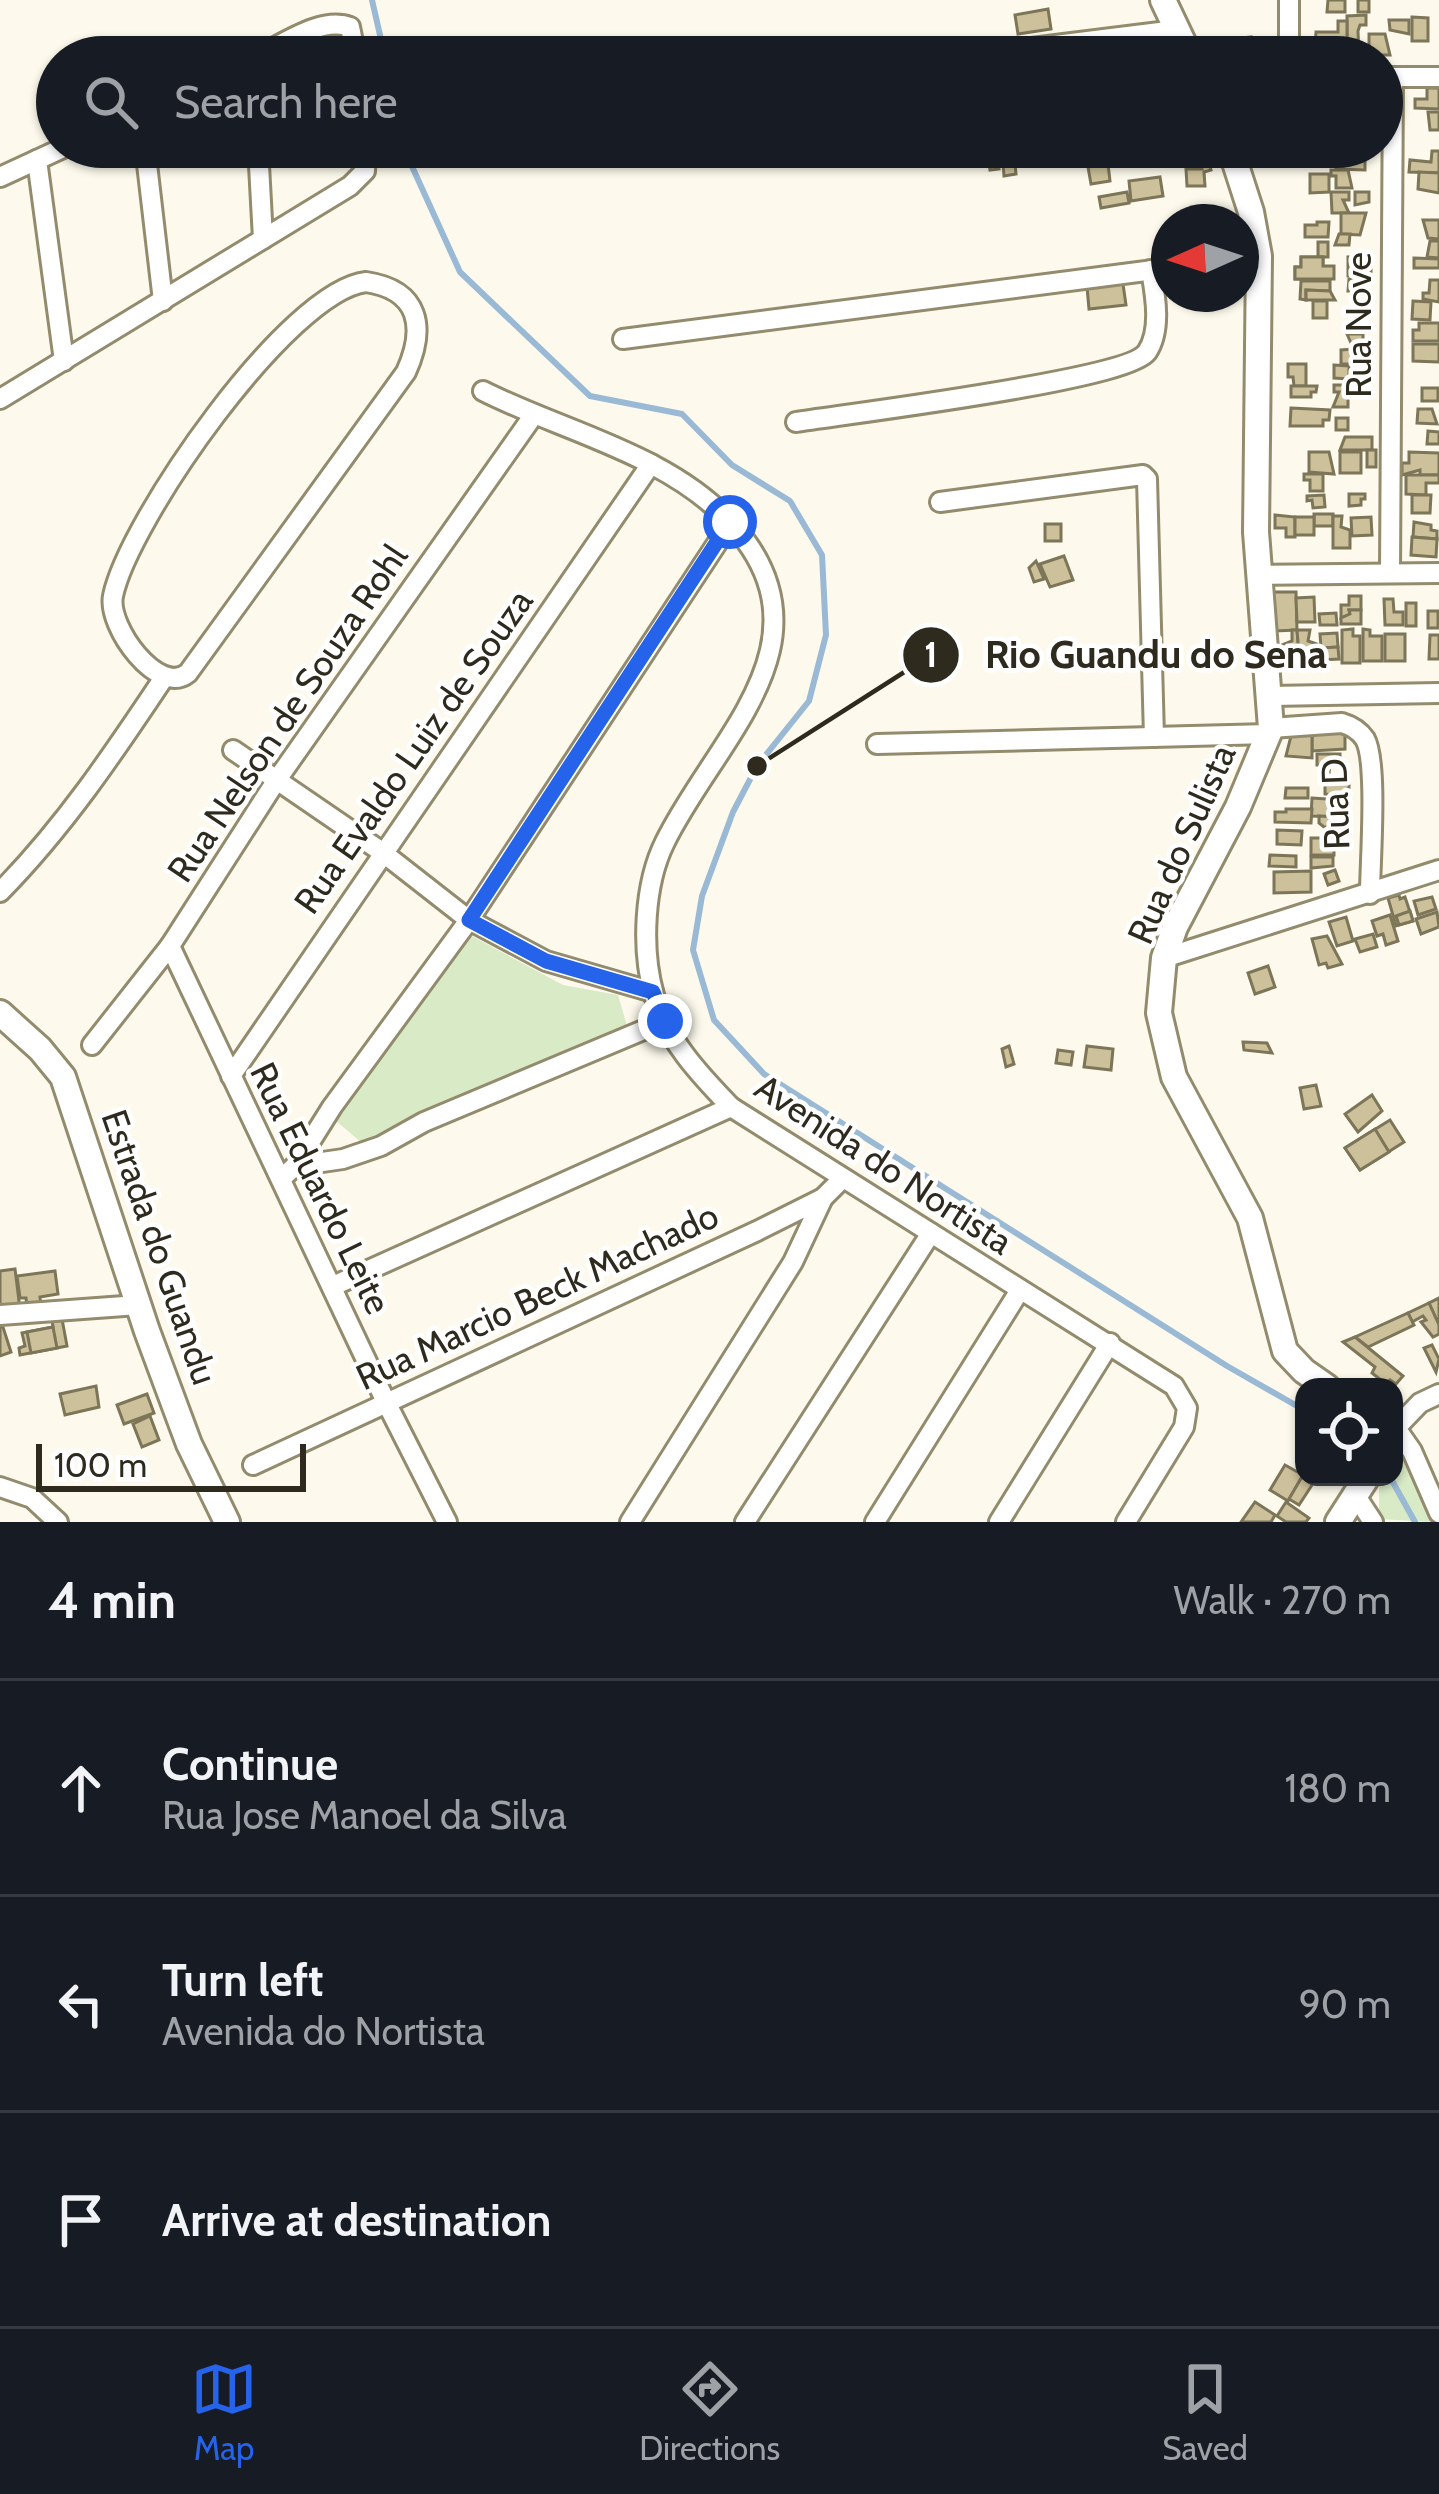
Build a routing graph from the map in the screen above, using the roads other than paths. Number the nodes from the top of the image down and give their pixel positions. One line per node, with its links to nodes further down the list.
1 (1163, 0): 3 (street)
2 (1289, 0): 8 (street)
3 (1176, 30): 6 (street); 7 (street)
4 (299, 36): 5 (street)
5 (353, 36)
6 (1127, 36)
7 (1179, 36)
8 (1289, 36)
9 (1403, 77): 10 (street)
10 (1439, 77)
11 (36, 160): 18 (street)
12 (38, 168): 26 (street)
13 (147, 168): 22 (street)
14 (259, 168): 20 (street)
15 (365, 168): 20 (street)
16 (1237, 168): 19 (street, Rua do Sulista)
17 (1388, 168): 34 (street, Rua Nove)
18 (0, 176)
19 (1248, 204)
20 (263, 239): 22 (street)
21 (1151, 270): 25 (street)
22 (163, 301): 26 (street)
23 (1156, 312): 30 (street)
24 (1251, 312): 36 (street, Rua do Sulista)
25 (623, 339)
26 (64, 361): 28 (street)
27 (483, 391): 29 (street, Avenida do Nortista)
28 (0, 399)
29 (532, 416): 31 (street, Avenida do Nortista); 44 (street, Rua Nelson de Souza Rohl)
30 (796, 422)
31 (651, 464): 33 (street, Avenida do Nortista); 45 (street, Rua Evaldo Luiz de Souza)
32 (940, 502): 41 (street)
33 (730, 522): 49 (street); 52 (street, Avenida do Nortista)
34 (1390, 572): 35 (street); 36 (street)
35 (1439, 572)
36 (1257, 574): 39 (street, Rua do Sulista)
37 (163, 679): 37 (street); 47 (street)
38 (1439, 693): 39 (street)
39 (1271, 696): 40 (street, Rua do Sulista)
40 (1270, 731): 41 (street); 48 (street, Rua D); 51 (street, Rua do Sulista)
41 (1154, 737): 42 (street)
42 (877, 744)
43 (232, 750): 44 (street)
44 (276, 782): 45 (street); 50 (street, Rua Nelson de Souza Rohl)
45 (382, 852): 49 (street); 56 (street, Rua Evaldo Luiz de Souza)
46 (1439, 870): 48 (street)
47 (0, 892)
48 (1370, 894): 51 (street)
49 (469, 920): 52 (street); 58 (street)
50 (170, 946): 55 (street, Rua Nelson de Souza Rohl); 56 (street, Rua Eduardo Leite)
51 (1164, 958): 67 (street, Rua do Sulista)
52 (653, 992): 54 (street, Avenida do Nortista)
53 (0, 1013): 64 (street, Estrada do Guandu)
54 (665, 1021): 57 (street, Avenida do Nortista); 58 (street)
55 (92, 1045)
56 (231, 1076): 58 (street, Rua Eduardo Leite)
57 (731, 1107): 59 (street, Avenida do Nortista); 62 (street)
58 (288, 1173): 62 (street, Rua Eduardo Leite)
59 (843, 1178): 60 (street, Rua Marcio Beck Machado); 61 (street, Avenida do Nortista)
60 (823, 1198): 69 (street, Rua Marcio Beck Machado); 80 (street)
61 (932, 1233): 63 (street, Avenida do Nortista); 81 (street)
62 (333, 1286): 69 (street, Rua Eduardo Leite)
63 (1020, 1290): 66 (street, Avenida do Nortista); 82 (street)
64 (138, 1305): 65 (street); 78 (street, Estrada do Guandu)
65 (0, 1315)
66 (1110, 1343): 83 (street); 84 (street, Avenida do Nortista)
67 (1314, 1378)
68 (1439, 1394): 70 (street)
69 (386, 1402): 72 (street, Rua Marcio Beck Machado); 79 (street, Rua Eduardo Leite)
70 (1403, 1421)
71 (1403, 1439): 76 (street)
72 (253, 1466)
73 (1361, 1486): 85 (street)
74 (1362, 1486): 86 (street)
75 (0, 1487): 77 (street)
76 (1439, 1513)
77 (58, 1522)
78 (227, 1522)
79 (447, 1522)
80 (630, 1522)
81 (745, 1522)
82 (875, 1522)
83 (999, 1522)
84 (1126, 1522)
85 (1338, 1522)
86 (1373, 1522)

